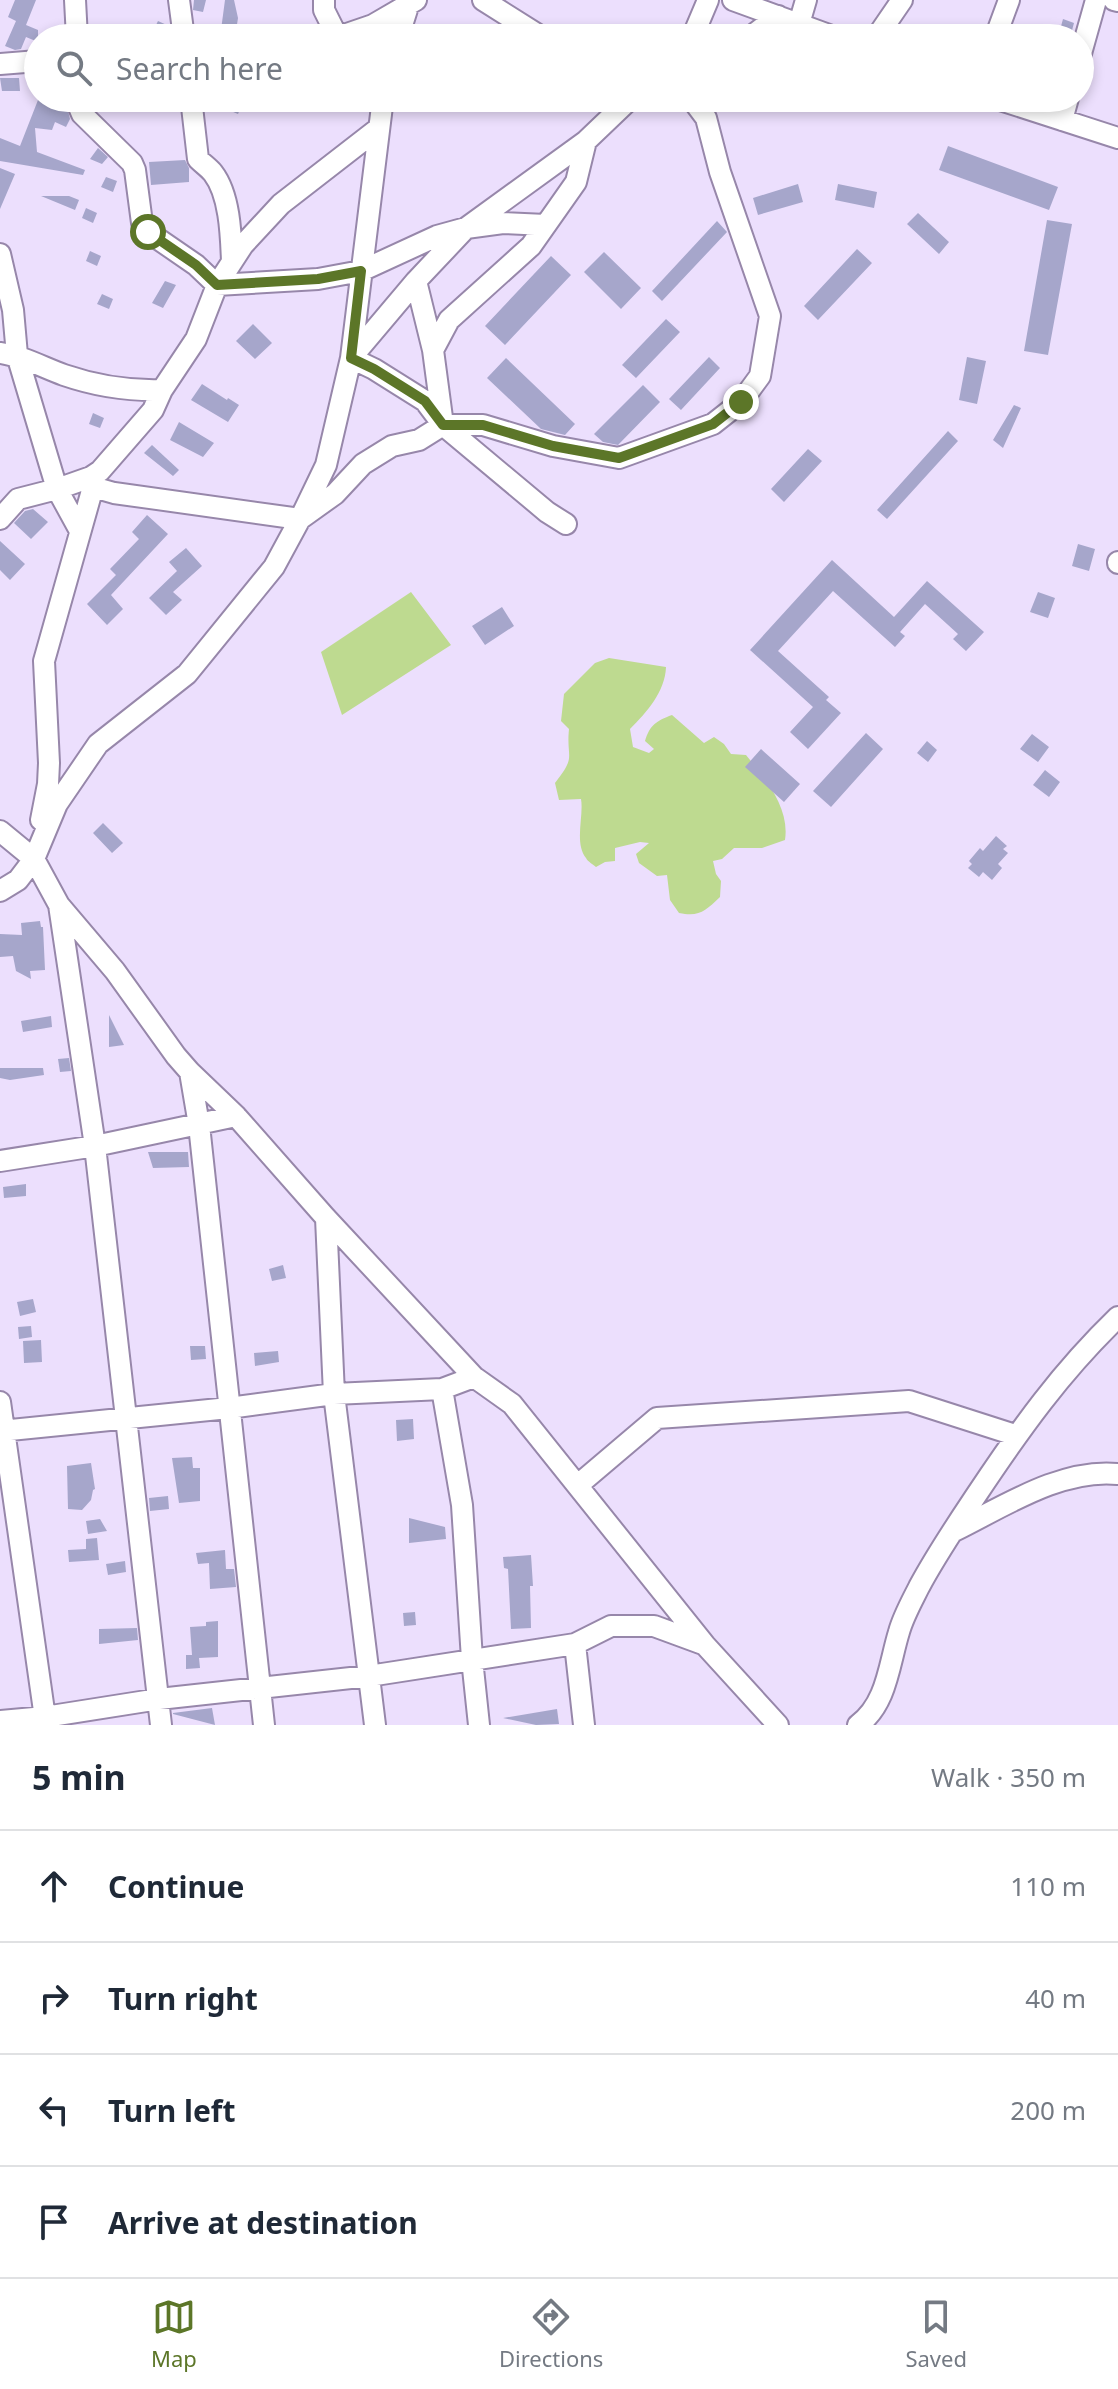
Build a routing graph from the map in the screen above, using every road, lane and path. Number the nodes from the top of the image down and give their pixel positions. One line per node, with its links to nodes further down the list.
1 (75, 0): 13 (street)
2 (179, 0): 14 (street)
3 (324, 0): 15 (street)
4 (483, 0): 18 (street)
5 (708, 0): 19 (street)
6 (733, 0): 12 (street)
7 (806, 0): 21 (street)
8 (902, 0): 22 (street)
9 (1009, 0): 23 (street)
10 (1096, 0): 24 (street)
11 (412, 1): 16 (street); 17 (street)
12 (778, 16): 20 (street); 21 (street)
13 (76, 24)
14 (182, 24)
15 (332, 24)
16 (375, 24)
17 (403, 24)
18 (521, 24)
19 (698, 24)
20 (767, 24)
21 (799, 24)
22 (886, 24)
23 (1000, 24)
24 (1089, 24)
25 (24, 62): 26 (street)
26 (0, 64)
27 (81, 112): 44 (street)
28 (193, 112): 41 (street)
29 (381, 112): 41 (street)
30 (381, 112): 42 (street)
31 (616, 112): 37 (street)
32 (702, 112): 49 (street)
33 (1037, 112): 35 (street)
34 (1064, 112): 35 (street)
35 (1062, 120): 36 (street)
36 (1118, 138)
37 (586, 141): 38 (street); 39 (street)
38 (546, 225): 39 (street); 45 (street)
39 (466, 228): 42 (street); 43 (street)
40 (0, 254): 46 (street)
41 (232, 262): 44 (street)
42 (361, 271): 44 (street); 47 (street)
43 (416, 281): 45 (street); 47 (street)
44 (217, 285): 48 (street)
45 (433, 350): 49 (street)
46 (9, 354): 48 (street); 51 (street)
47 (351, 358): 49 (street); 53 (street)
48 (162, 390): 50 (street)
49 (443, 425): 53 (street); 54 (street)
50 (92, 482): 51 (street); 53 (street); 55 (street)
51 (57, 489): 52 (street); 55 (street)
52 (0, 519)
53 (300, 519): 57 (street)
54 (566, 524)
55 (80, 531): 57 (street)
56 (0, 831): 57 (street)
57 (34, 859): 58 (street); 59 (street)
58 (0, 891)
59 (59, 905): 60 (street); 63 (street)
60 (190, 1072): 61 (street); 62 (street)
61 (236, 1116): 62 (street); 65 (street)
62 (199, 1125): 63 (street); 71 (street)
63 (95, 1146): 64 (street); 72 (street)
64 (0, 1161)
65 (326, 1218): 67 (street); 69 (street)
66 (1118, 1317): 74 (street)
67 (474, 1377): 68 (street); 76 (street)
68 (442, 1389): 69 (street); 80 (street)
69 (334, 1394): 71 (street); 81 (street)
70 (0, 1402): 73 (street)
71 (229, 1408): 72 (street); 82 (street)
72 (125, 1417): 73 (street); 83 (street)
73 (2, 1431): 85 (street)
74 (1015, 1435): 76 (street); 77 (street)
75 (1118, 1474): 77 (street)
76 (578, 1485): 79 (street)
77 (951, 1533): 92 (street)
78 (575, 1644): 79 (street); 80 (street); 91 (street)
79 (705, 1645): 86 (street)
80 (472, 1659): 81 (street); 90 (street)
81 (369, 1676): 82 (street); 89 (street)
82 (260, 1690): 83 (street); 88 (street)
83 (159, 1699): 85 (street); 87 (street)
84 (0, 1721): 85 (street)
85 (45, 1721)
86 (780, 1724)
87 (161, 1725)
88 (264, 1725)
89 (375, 1725)
90 (479, 1725)
91 (584, 1725)
92 (858, 1725)

